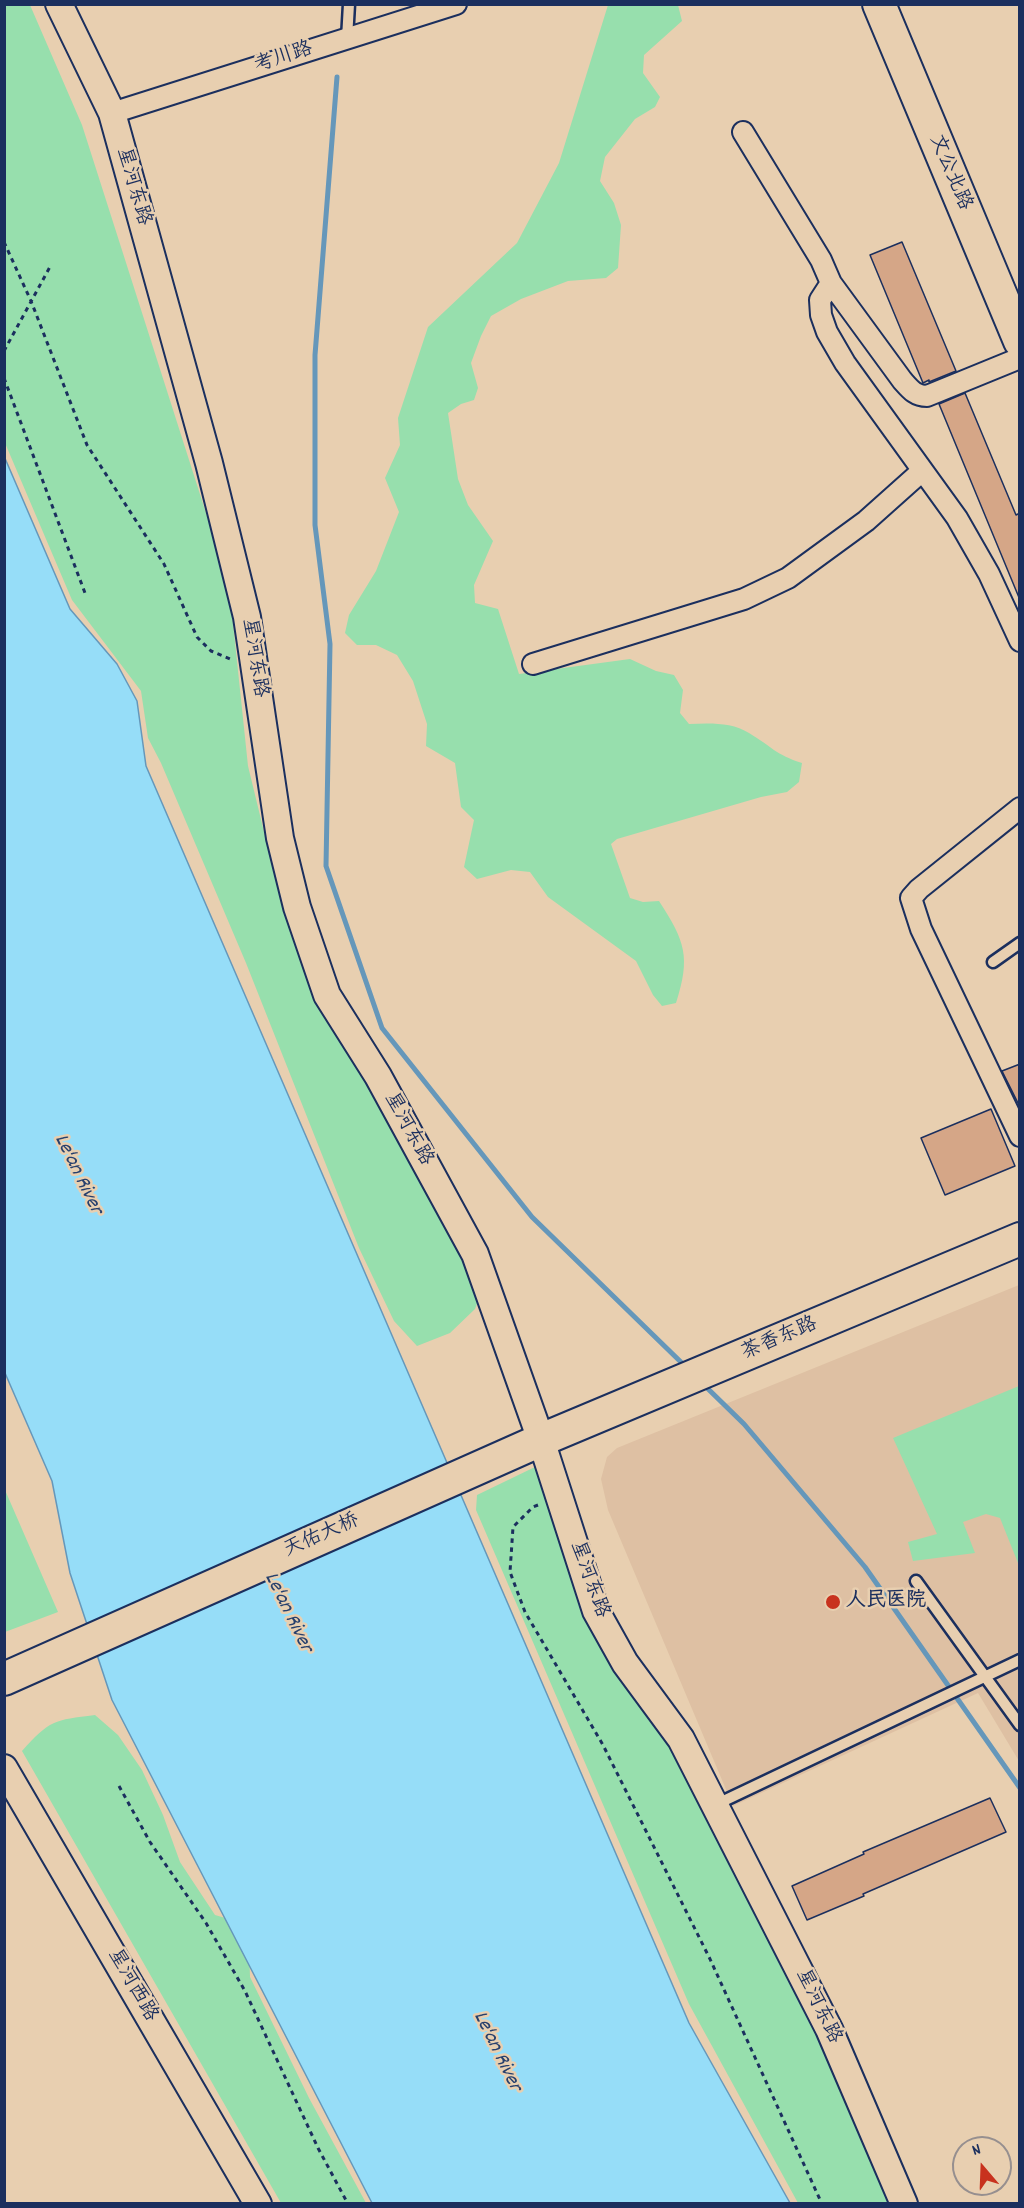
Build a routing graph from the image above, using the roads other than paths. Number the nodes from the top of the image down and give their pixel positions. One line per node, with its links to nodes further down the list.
1 (59, 4): 6 (street, 星河东路)
2 (350, 4): 5 (lane)
3 (456, 4): 5 (street, 考川路)
4 (879, 4): 9 (main road, 文公北路)
5 (347, 39): 6 (street, 考川路)
6 (112, 113): 19 (street, 星河东路)
7 (743, 132): 8 (street)
8 (831, 283): 10 (street); 11 (street)
9 (1020, 341)
10 (1020, 358)
11 (922, 471): 12 (street); 13 (street)
12 (1020, 641)
13 (533, 664)
14 (1020, 808): 17 (street)
15 (1020, 944): 16 (lane)
16 (993, 962)
17 (1020, 1136)
18 (1020, 1239): 19 (main road, 茶香东路)
19 (541, 1440): 23 (main road, 天佑大桥); 26 (street, 星河东路)
20 (916, 1581): 22 (lane)
21 (1020, 1660): 22 (lane)
22 (985, 1676): 24 (lane); 26 (lane)
23 (4, 1679)
24 (1020, 1725)
25 (4, 1768): 27 (street, 星河西路)
26 (715, 1805): 28 (street, 星河东路)
27 (258, 2204)
28 (904, 2204)

